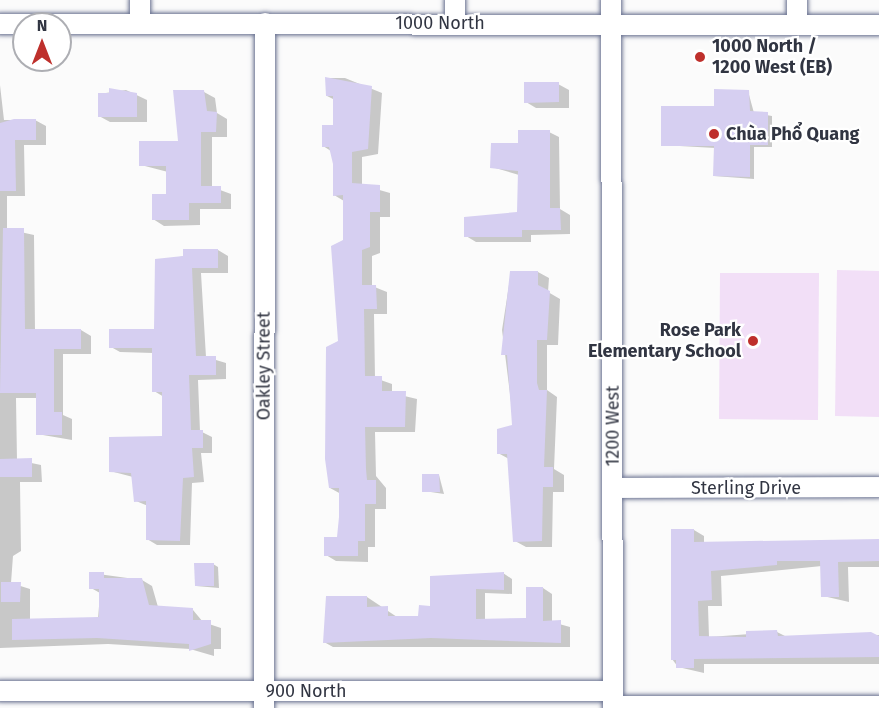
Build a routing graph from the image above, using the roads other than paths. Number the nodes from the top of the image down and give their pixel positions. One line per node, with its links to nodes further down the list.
1 (140, 0): 8 (street)
2 (454, 0): 5 (street)
3 (611, 0): 6 (street, 1200 West)
4 (797, 0): 10 (street)
5 (455, 23): 6 (street, 1000 North); 9 (street, 1000 North)
6 (612, 23): 10 (street, 1000 North); 12 (street, 1200 West)
7 (0, 24): 8 (street, 1000 North)
8 (140, 24): 9 (street, 1000 North)
9 (265, 24): 15 (street, Oakley Street)
10 (797, 24): 11 (street, 1000 North)
11 (879, 25)
12 (613, 488): 13 (street, Sterling Drive); 16 (street, 1200 West)
13 (879, 488)
14 (0, 691): 15 (street, 900 North)
15 (264, 700): 16 (street, 900 North)
16 (613, 701): 17 (street, 900 North)
17 (879, 706)

